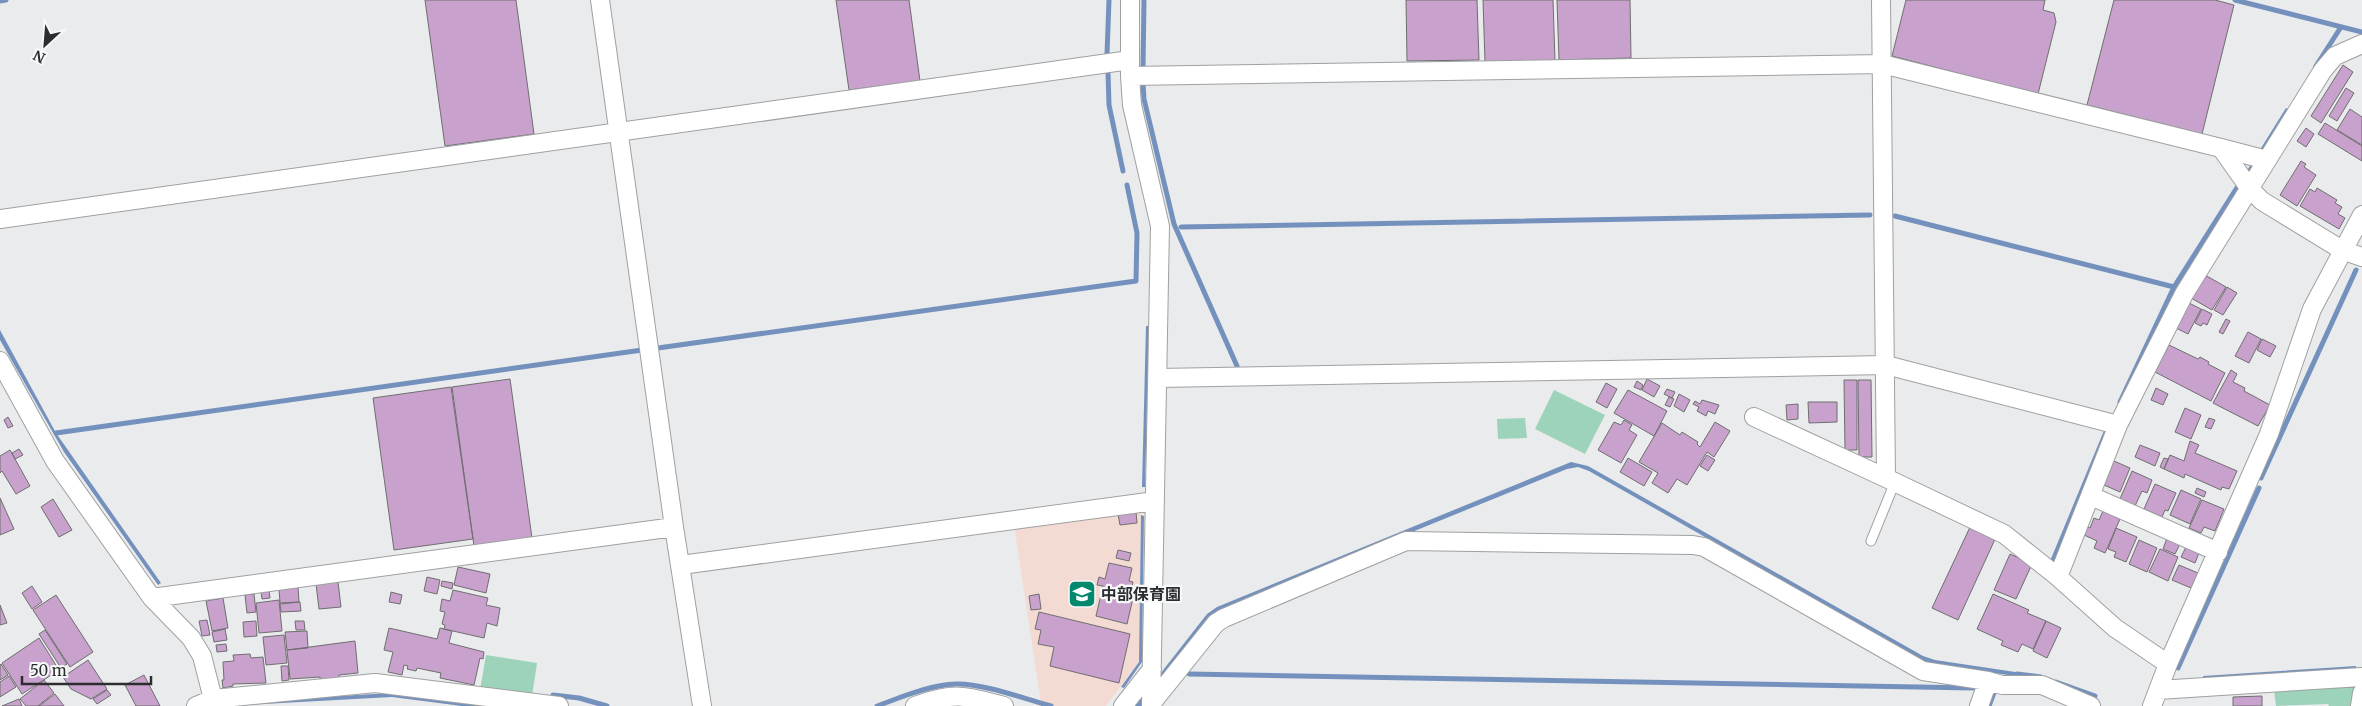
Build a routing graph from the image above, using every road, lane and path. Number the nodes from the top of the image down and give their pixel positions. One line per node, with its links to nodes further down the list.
1 (600, 0): 7 (street)
2 (1130, 0): 6 (street)
3 (1882, 0): 5 (street)
4 (2360, 50): 9 (street)
5 (1882, 64): 6 (street); 8 (street); 16 (street)
6 (1130, 68): 7 (street); 17 (street)
7 (619, 133): 12 (street); 23 (street)
8 (2221, 148): 9 (street); 10 (street)
9 (2261, 159): 10 (street)
10 (2250, 189): 13 (street); 19 (street)
11 (2362, 215): 13 (street)
12 (0, 219)
13 (2342, 250): 14 (street); 25 (street)
14 (2362, 257)
15 (0, 361): 28 (street)
16 (1886, 365): 17 (street); 19 (street); 20 (street)
17 (1158, 378): 22 (street)
18 (1754, 417): 20 (street)
19 (2113, 424): 21 (street)
20 (1890, 480): 24 (lane); 27 (street)
21 (2091, 496): 25 (street); 27 (street)
22 (1155, 500): 26 (street); 30 (street)
23 (674, 527): 26 (street); 28 (street)
24 (1870, 541)
25 (2218, 552): 29 (street)
26 (681, 564): 38 (street)
27 (2058, 577): 29 (street)
28 (152, 598): 34 (street)
29 (2168, 664): 33 (street)
30 (1152, 674): 35 (street); 41 (street)
31 (2362, 679): 33 (street); 44 (street)
32 (1988, 681): 35 (street); 42 (street); 43 (street)
33 (2155, 698)
34 (213, 702): 36 (street); 37 (street)
35 (1151, 702)
36 (196, 706)
37 (558, 706)
38 (702, 706)
39 (915, 706): 40 (street)
40 (1004, 706)
41 (1123, 706)
42 (1979, 706)
43 (2091, 706)
44 (2360, 706)

